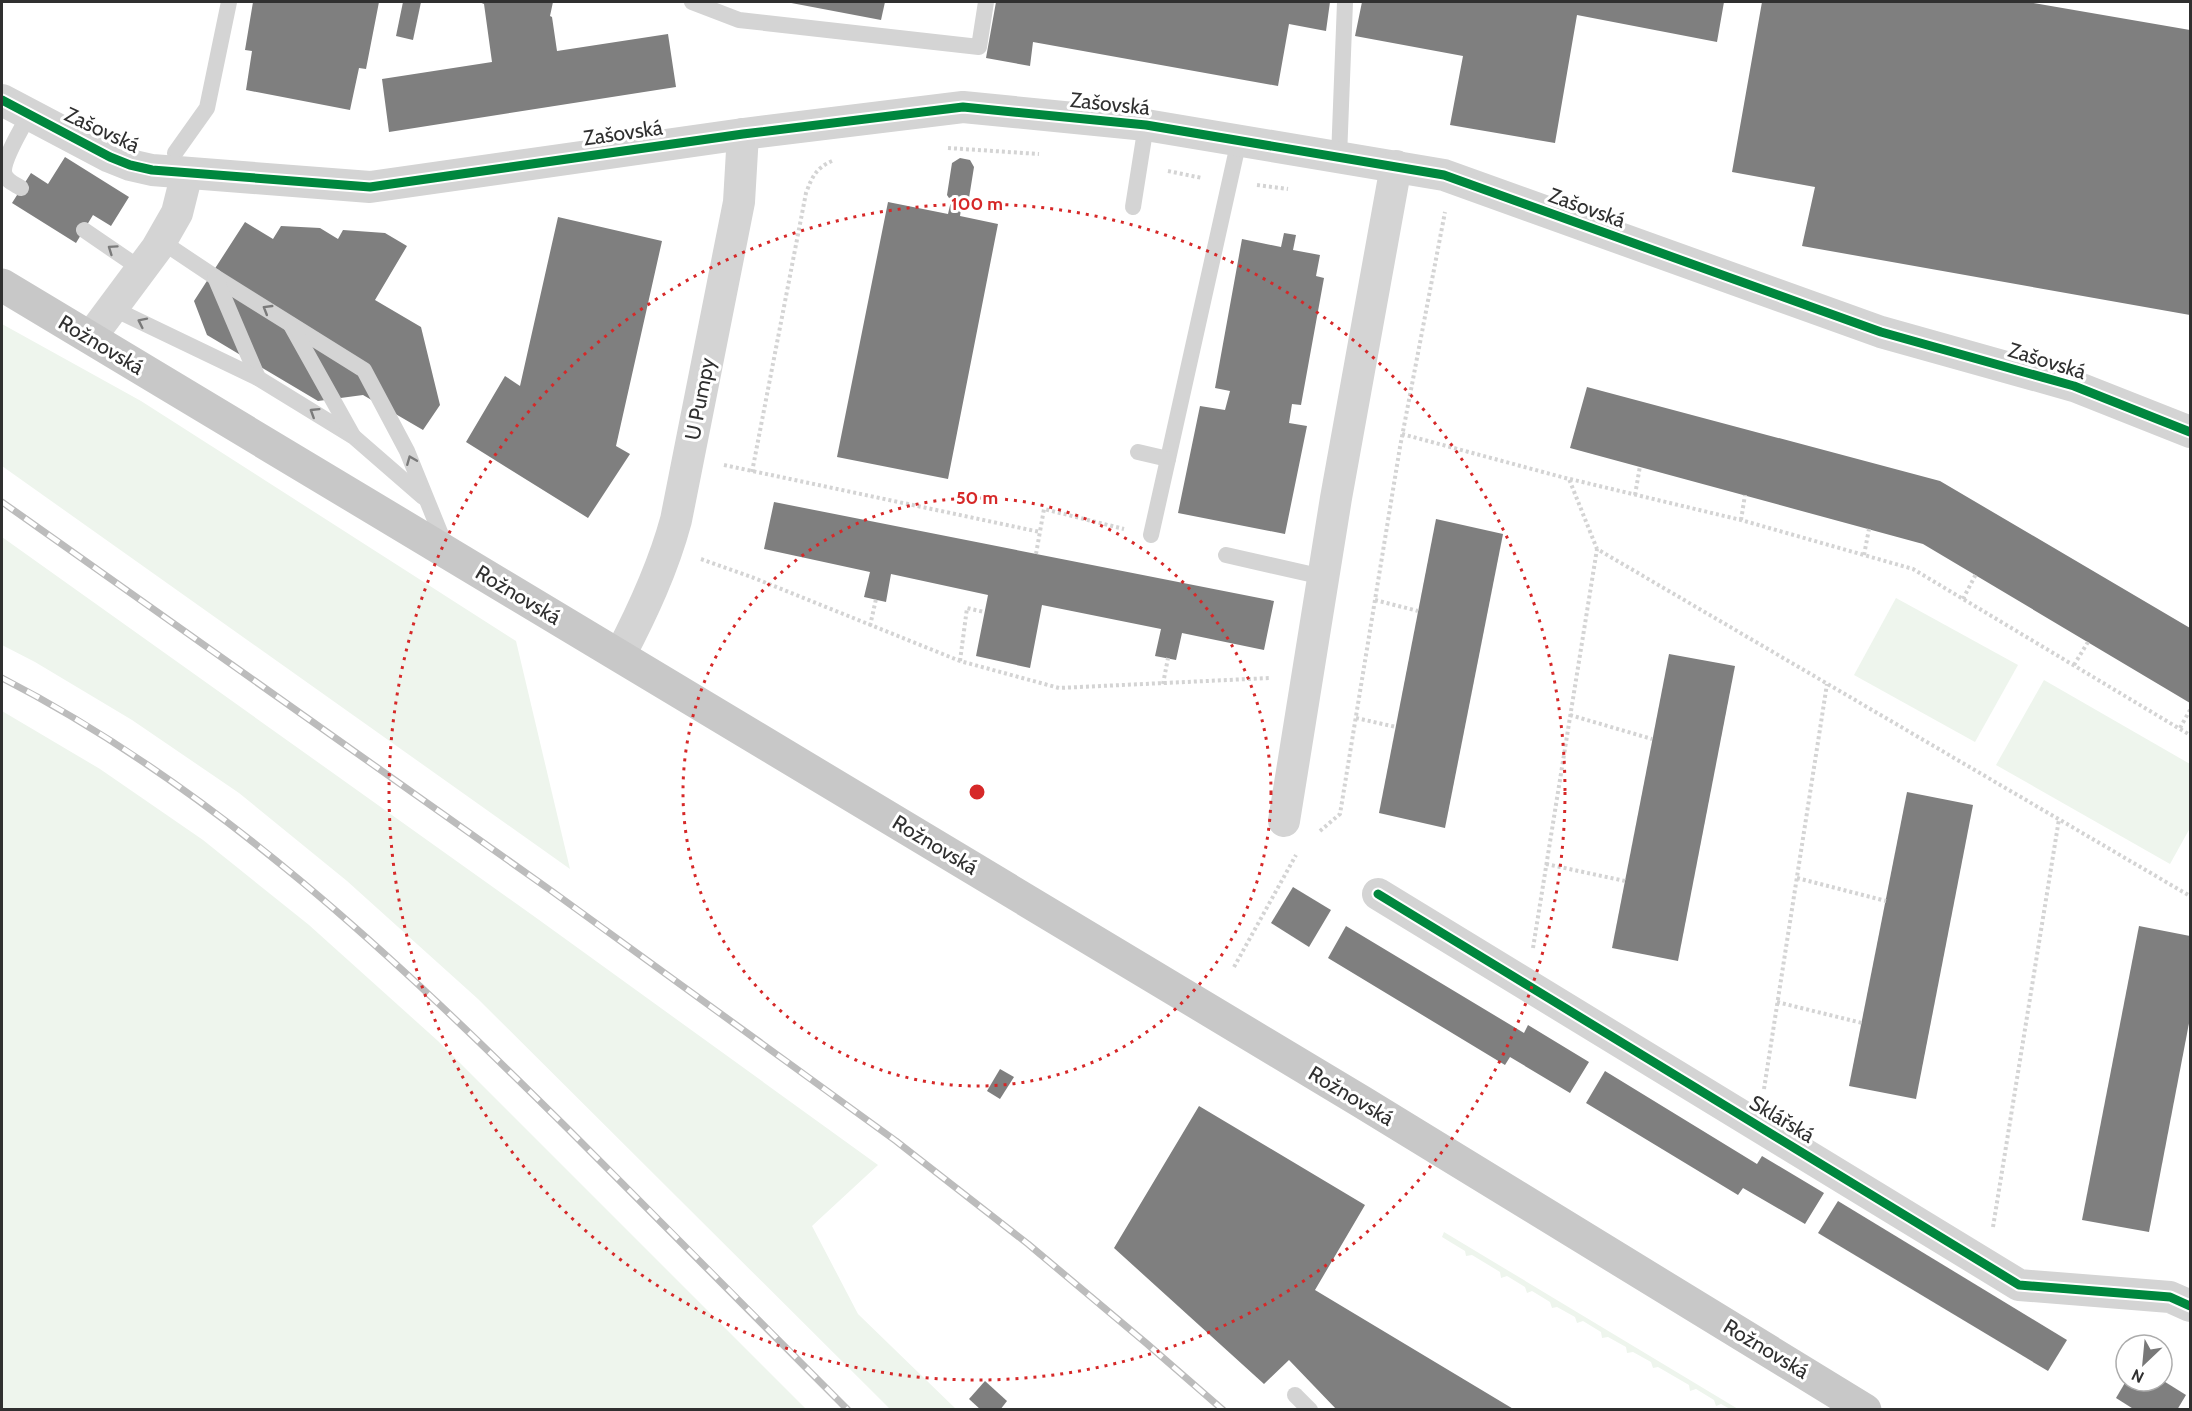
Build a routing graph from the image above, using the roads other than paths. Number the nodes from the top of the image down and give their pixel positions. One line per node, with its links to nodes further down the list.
1 (229, 2): 11 (lane)
2 (692, 2): 3 (lane)
3 (986, 2)
4 (1345, 2): 10 (lane)
5 (2, 100): 6 (street, Zašovská)
6 (29, 115): 11 (street, Zašovská); 13 (lane)
7 (1146, 125): 8 (street, Zašovská); 9 (street, Zašovská); 14 (lane)
8 (743, 134): 11 (street, Zašovská); 33 (street, U Pumpy)
9 (1239, 140): 10 (street, Zašovská); 27 (lane)
10 (1339, 157): 12 (street, Zašovská)
11 (181, 163): 16 (street)
12 (1396, 166): 24 (street, Zašovská); 32 (street)
13 (21, 188)
14 (1133, 207)
15 (84, 230): 17 (lane, one-way to 15)
16 (161, 241): 17 (street); 18 (lane)
17 (141, 269): 20 (street)
18 (215, 278): 21 (lane, one-way to 18); 23 (lane)
19 (2, 285): 22 (main road, Rožnovská)
20 (112, 308): 22 (street); 23 (lane, one-way to 20)
21 (289, 322): 25 (lane); 28 (lane, one-way to 21)
22 (90, 338): 30 (main road, Rožnovská)
23 (258, 378): 25 (lane, one-way to 23)
24 (2190, 432)
25 (354, 437): 28 (lane)
26 (1138, 452): 27 (lane)
27 (1168, 459): 29 (lane)
28 (426, 499): 30 (lane)
29 (1151, 535)
30 (449, 554): 33 (main road, Rožnovská)
31 (1226, 555): 32 (lane)
32 (1323, 577): 34 (street)
33 (620, 655): 39 (main road, Rožnovská)
34 (1284, 821)
35 (1378, 894): 36 (street, Sklářská)
36 (2190, 1306)
37 (1295, 1395): 38 (lane)
38 (1310, 1410)
39 (1865, 1410)

